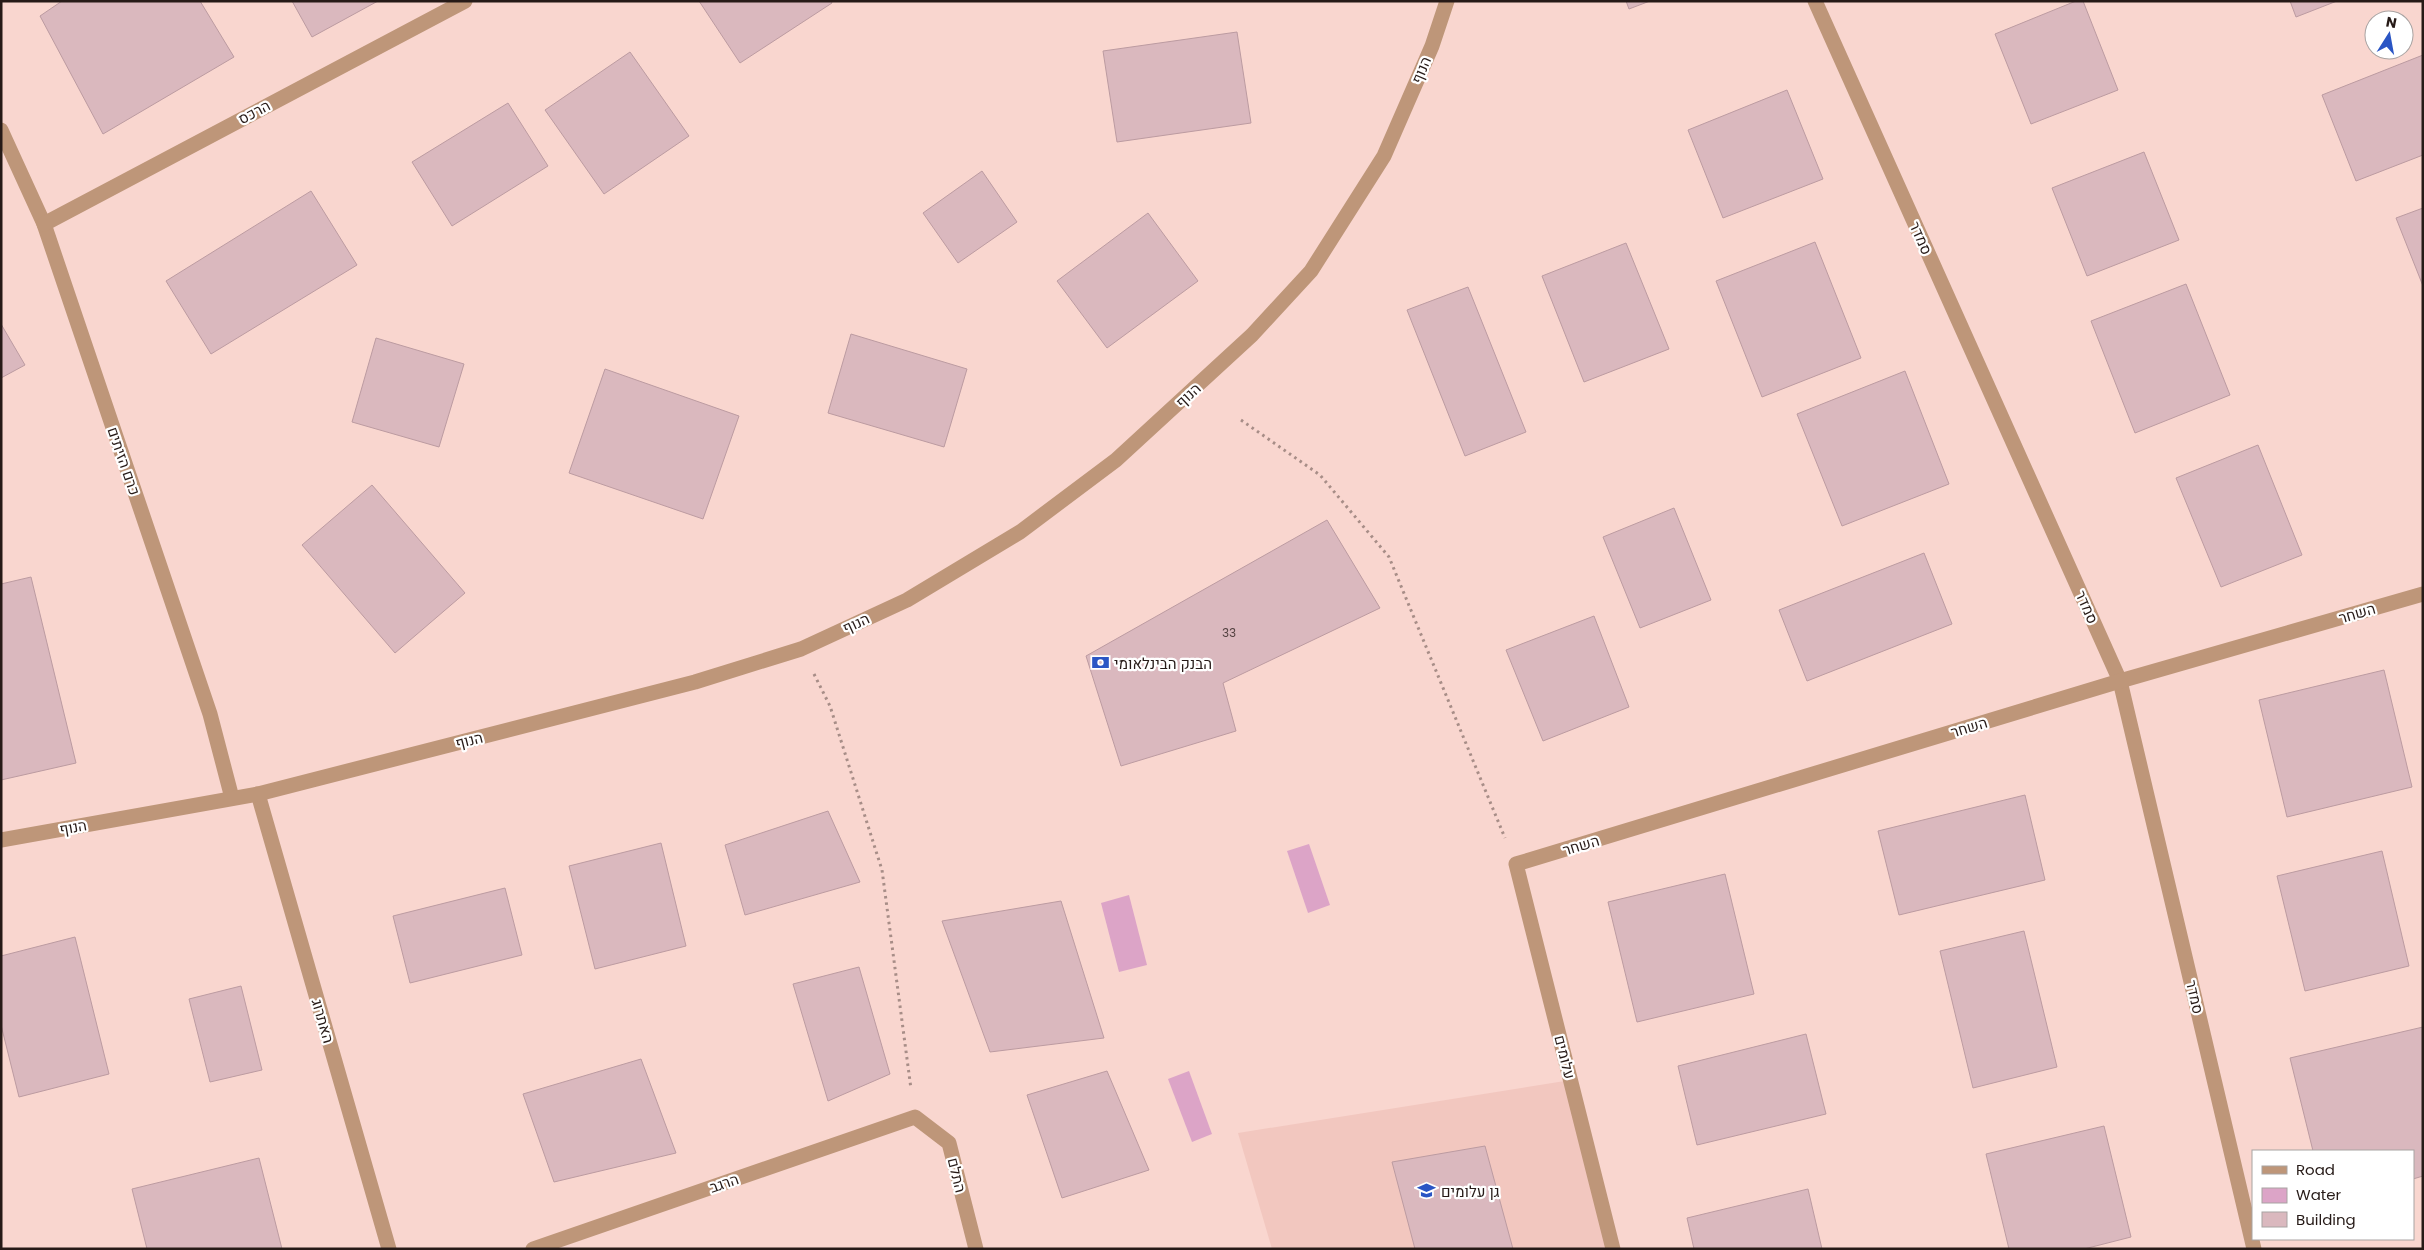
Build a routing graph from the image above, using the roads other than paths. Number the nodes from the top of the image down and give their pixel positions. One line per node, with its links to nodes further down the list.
1 (465, 1): 5 (street, הרכס)
2 (1446, 1): 8 (street, הנוף)
3 (1815, 1): 7 (street, סמדר)
4 (1, 130): 5 (street, כרם הזיתים)
5 (44, 224): 9 (street, כרם הזיתים)
6 (2423, 594): 7 (street, השחר)
7 (2120, 681): 11 (street, השחר); 17 (street, סמדר)
8 (258, 794): 9 (street, הנוף); 13 (street, האתרוג)
9 (232, 798): 10 (street, הנוף)
10 (1, 840)
11 (1516, 864): 16 (street, עלומים)
12 (915, 1117): 14 (street, הרגב); 15 (street, התלם)
13 (389, 1249)
14 (533, 1249)
15 (976, 1249)
16 (1613, 1249)
17 (2254, 1249)

